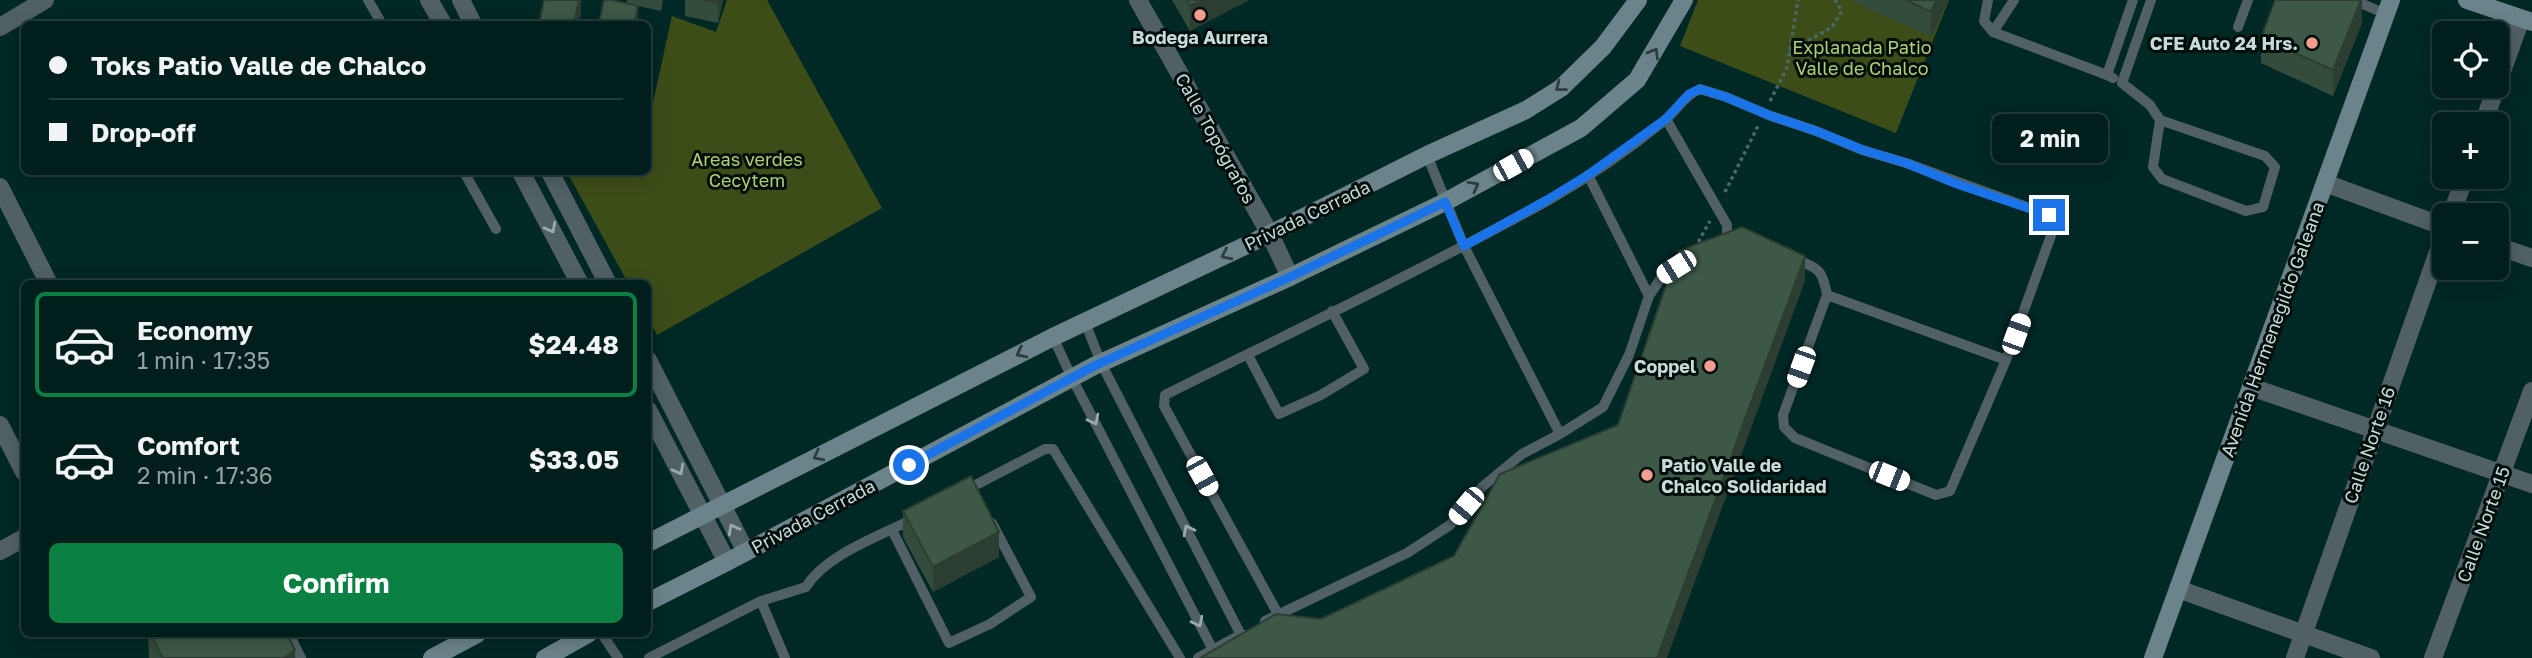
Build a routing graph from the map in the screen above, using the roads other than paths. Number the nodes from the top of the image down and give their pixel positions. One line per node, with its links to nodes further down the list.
1 (46, 0): 21 (street)
2 (368, 0): 17 (lane)
3 (429, 0): 18 (street)
4 (461, 0): 19 (street)
5 (1138, 0): 39 (street, Calle Topógrafos)
6 (1638, 0): 29 (street, Privada Cerrada, one-way to 29)
7 (1684, 0): 36 (street, Privada Cerrada, one-way to 7)
8 (1988, 0): 23 (lane)
9 (2014, 0): 23 (lane)
10 (2151, 0): 16 (lane)
11 (2248, 0): 22 (lane)
12 (2353, 0): 15 (lane)
13 (2467, 0): 20 (street)
14 (2131, 5): 16 (lane); 24 (lane)
15 (2388, 7): 34 (street, Avenida Hermenegildo Galeana)
16 (2146, 14): 25 (lane)
17 (380, 21)
18 (441, 21)
19 (472, 21)
20 (2527, 21): 26 (street)
21 (0, 27)
22 (2238, 27)
23 (1993, 32): 24 (lane)
24 (2107, 75): 25 (lane)
25 (2122, 83): 28 (lane)
26 (2488, 112)
27 (1666, 119): 33 (lane); 40 (lane); 57 (lane)
28 (2160, 120): 28 (lane)
29 (1427, 155): 36 (lane); 39 (street, Privada Cerrada)
30 (466, 175): 38 (lane)
31 (528, 175): 49 (street, one-way to 49)
32 (552, 175): 50 (street)
33 (1588, 175): 41 (lane); 52 (lane)
34 (2325, 183): 37 (street); 61 (street, Avenida Hermenegildo Galeana)
35 (0, 187): 48 (street)
36 (1445, 202): 41 (lane); 47 (street, Privada Cerrada)
37 (2432, 224)
38 (496, 229)
39 (1270, 234): 47 (street, Calle Topógrafos); 54 (street, Privada Cerrada, one-way to 54)
40 (1739, 240)
41 (1464, 246): 53 (lane); 66 (lane)
42 (2509, 250): 44 (street)
43 (1786, 256): 51 (lane)
44 (2532, 258)
45 (1689, 259): 52 (lane)
46 (2432, 265): 65 (street, Calle Norte 16)
47 (1290, 277): 58 (street, Privada Cerrada)
48 (47, 280)
49 (578, 280)
50 (606, 280)
51 (1827, 295): 57 (lane); 57 (lane)
52 (1649, 296): 66 (lane)
53 (1332, 311): 56 (lane); 56 (lane)
54 (1085, 322): 55 (street, Privada Cerrada); 58 (lane)
55 (1053, 337): 60 (lane); 73 (street, Privada Cerrada, one-way to 73)
56 (1248, 355): 86 (lane)
57 (2006, 360)
58 (1101, 363): 60 (street, Privada Cerrada); 88 (lane, one-way to 58)
59 (651, 366): 73 (street)
60 (1072, 378): 81 (street, Privada Cerrada); 93 (lane, one-way to 93)
61 (2251, 387): 65 (street); 83 (street, Avenida Hermenegildo Galeana)
62 (2532, 391): 68 (street, Calle Norte 15)
63 (651, 416): 76 (street, one-way to 76)
64 (1, 427): 67 (street)
65 (2374, 428): 68 (street); 87 (street, Calle Norte 16)
66 (1560, 434): 86 (lane)
67 (21, 466)
68 (2502, 472): 69 (street); 106 (street, Calle Norte 15)
69 (2532, 484)
70 (973, 486): 71 (lane); 72 (lane); 101 (lane)
71 (950, 498)
72 (979, 498)
73 (721, 506): 76 (street, Privada Cerrada); 81 (street, one-way to 73)
74 (927, 511): 77 (lane)
75 (986, 511): 77 (lane)
76 (703, 515): 78 (street, Privada Cerrada); 82 (street)
77 (892, 530): 85 (lane)
78 (651, 539)
79 (21, 540): 80 (street)
80 (0, 551)
81 (746, 552): 82 (street, Privada Cerrada)
82 (727, 562): 84 (street, Privada Cerrada)
83 (2178, 589): 87 (street); 103 (street, Avenida Hermenegildo Galeana)
84 (651, 600)
85 (761, 601): 94 (lane); 100 (lane)
86 (1278, 614): 88 (lane)
87 (2304, 633): 104 (street, Calle Norte 16); 105 (street)
88 (1241, 635): 93 (lane)
89 (290, 637): 95 (lane)
90 (471, 637): 96 (street)
91 (583, 637): 97 (street)
92 (604, 637): 98 (lane)
93 (1213, 650): 102 (lane)
94 (671, 654): 99 (lane)
95 (301, 658)
96 (432, 658)
97 (545, 658)
98 (618, 658)
99 (649, 658)
100 (785, 658)
101 (1180, 658)
102 (1198, 658)
103 (2153, 658)
104 (2295, 658)
105 (2371, 658)
106 (2433, 658)

